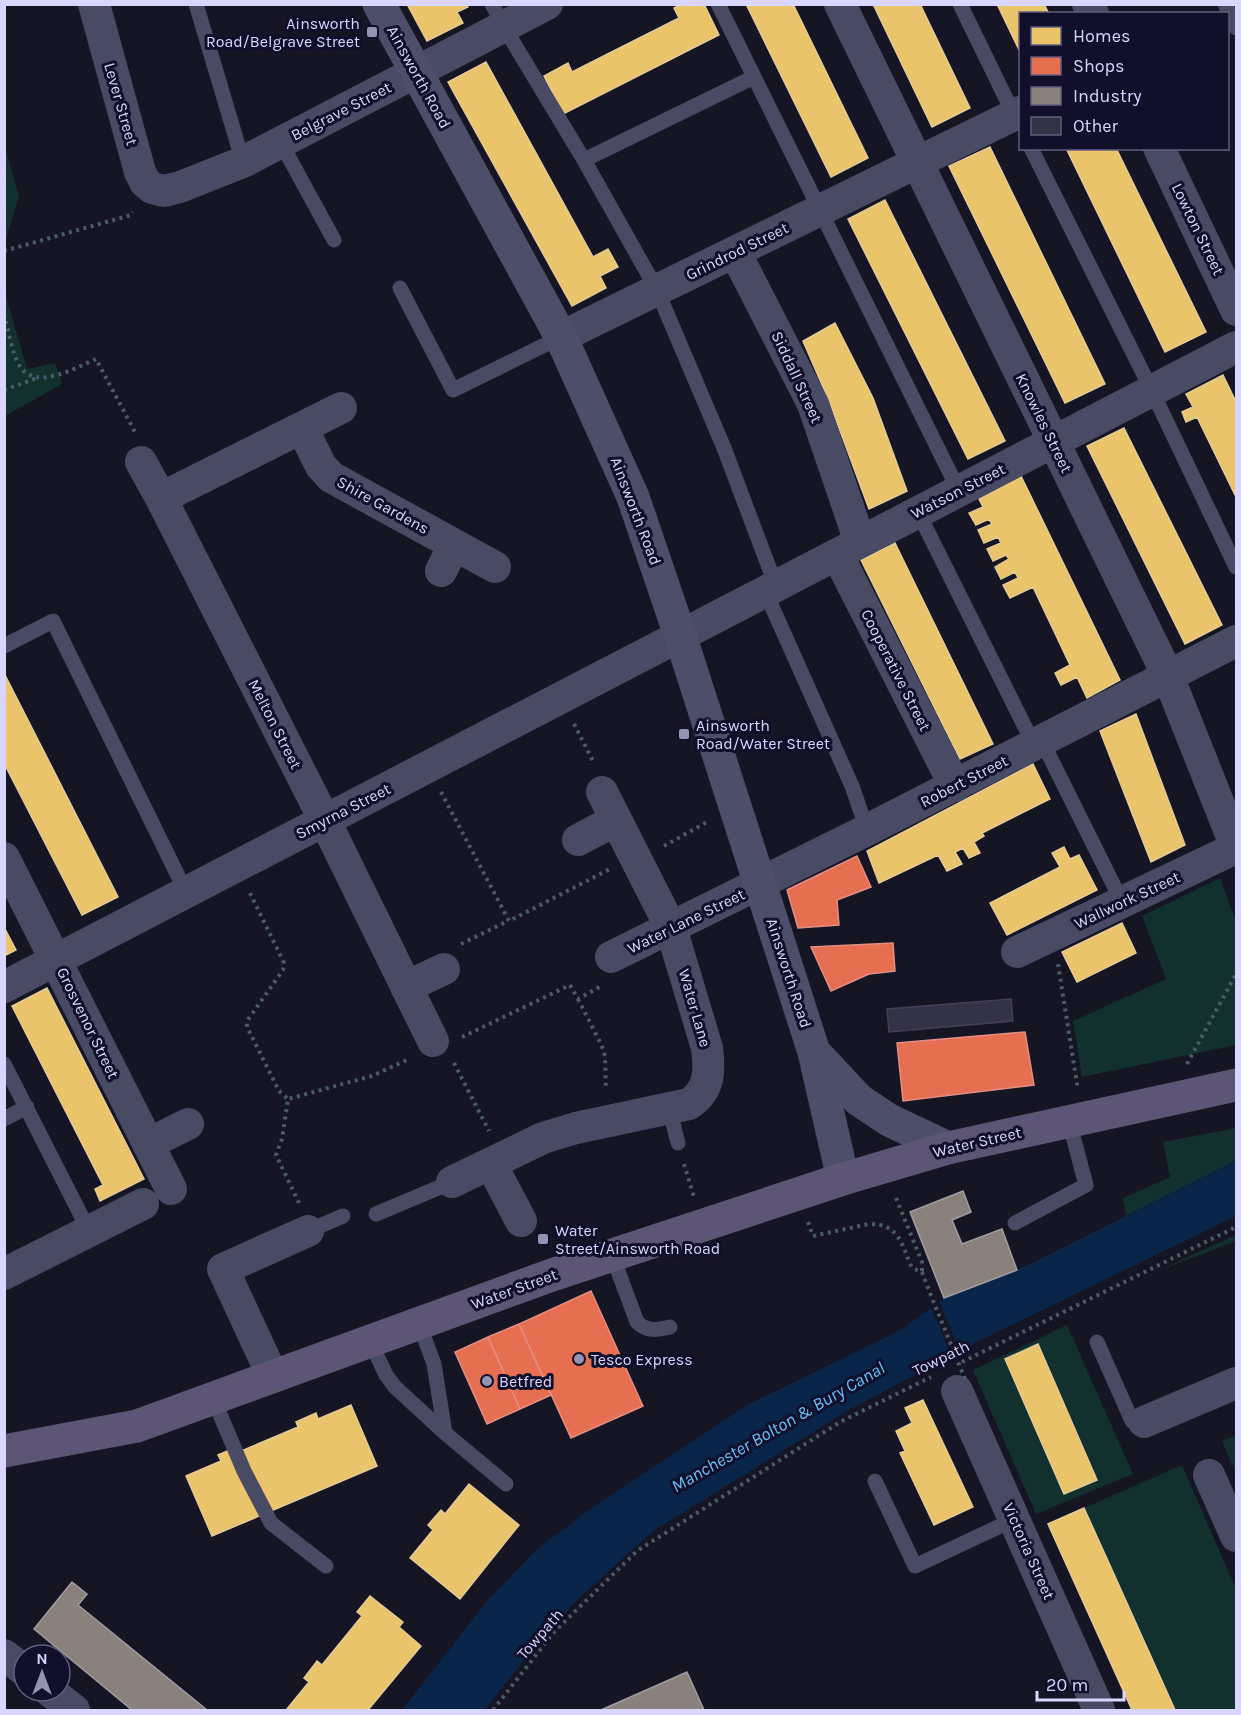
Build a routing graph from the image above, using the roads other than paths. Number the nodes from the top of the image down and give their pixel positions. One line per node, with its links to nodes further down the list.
1 (94, 4): 20 (street, Lever Street)
2 (196, 4): 18 (lane)
3 (379, 4): 11 (main road, Ainsworth Road)
4 (547, 4): 9 (street, Belgrave Street)
5 (718, 4): 12 (lane)
6 (840, 4): 19 (street, Knowles Street)
7 (960, 4): 13 (lane)
8 (1229, 13): 10 (lane)
9 (498, 16): 11 (street, Belgrave Street); 17 (lane)
10 (1236, 28)
11 (416, 73): 14 (street, Belgrave Street); 27 (main road, Ainsworth Road)
12 (754, 77): 17 (lane); 21 (lane)
13 (1018, 118): 19 (street, Grindrod Street)
14 (281, 143): 18 (street, Belgrave Street); 22 (lane)
15 (1032, 150): 29 (lane)
16 (1160, 150): 26 (street, Lowton Street)
17 (584, 160): 25 (lane)
18 (243, 162): 20 (street, Belgrave Street)
19 (916, 162): 21 (street, Grindrod Street); 32 (street, Knowles Street)
20 (158, 190)
21 (820, 210): 23 (street, Grindrod Street); 34 (lane)
22 (334, 240)
23 (735, 252): 25 (street, Grindrod Street); 37 (street, Siddall Street)
24 (400, 288): 27 (lane, Grindrod Street)
25 (657, 291): 27 (street, Grindrod Street); 40 (lane)
26 (1236, 310)
27 (561, 337): 41 (main road, Ainsworth Road)
28 (1236, 347): 29 (street, Watson Street)
29 (1152, 391): 32 (street, Watson Street); 39 (lane)
30 (341, 408): 31 (street)
31 (302, 428): 35 (street); 38 (street, Shire Gardens)
32 (1054, 442): 34 (street, Watson Street); 44 (street, Knowles Street)
33 (141, 462): 35 (street, Melton Street)
34 (958, 491): 36 (street, Watson Street)
35 (161, 498): 49 (street, Melton Street)
36 (918, 512): 37 (street, Watson Street); 45 (lane)
37 (849, 548): 40 (street, Watson Street); 46 (street, Cooperative Street)
38 (495, 567)
39 (1236, 567)
40 (770, 588): 41 (street, Watson Street); 50 (lane)
41 (680, 635): 49 (street, Smyrna Street); 54 (main road, Ainsworth Road)
42 (1236, 641): 44 (street, Robert Street)
43 (4, 646): 55 (lane)
44 (1168, 676): 45 (street, Robert Street); 52 (street, Knowles Street)
45 (1038, 743): 46 (street, Robert Street); 56 (lane)
46 (955, 786): 50 (street, Robert Street)
47 (602, 792): 48 (street, Water Lane)
48 (616, 820): 51 (street); 57 (street, Water Lane)
49 (325, 821): 55 (street, Smyrna Street); 63 (street, Melton Street)
50 (867, 830): 54 (street, Robert Street)
51 (578, 840)
52 (1236, 848): 56 (street, Wallwork Street)
53 (4, 858): 60 (street, Grosvenor Street)
54 (760, 885): 57 (street, Water Lane Street); 65 (main road, Ainsworth Road)
55 (186, 892): 60 (street, Smyrna Street)
56 (1122, 902): 58 (street, Wallwork Street)
57 (671, 928): 59 (street, Water Lane Street); 69 (street, Water Lane)
58 (1017, 952)
59 (611, 957)
60 (57, 959): 62 (street, Smyrna Street); 74 (street, Grosvenor Street)
61 (444, 969): 63 (street)
62 (4, 987)
63 (406, 987): 64 (street, Melton Street)
64 (439, 1043)
65 (814, 1052): 75 (main road, Ainsworth Road); 77 (main road, Ainsworth Road)
66 (4, 1064): 68 (lane)
67 (1236, 1085): 71 (main road, Water Street)
68 (27, 1107): 70 (lane); 86 (lane)
69 (669, 1108): 73 (lane); 76 (street, Water Lane)
70 (4, 1119)
71 (1076, 1120): 75 (main road, Water Street); 84 (lane)
72 (188, 1124): 74 (street)
73 (678, 1143)
74 (148, 1144): 79 (street, Grosvenor Street)
75 (948, 1148): 77 (main road, Water Street)
76 (497, 1161): 78 (street, Water Lane); 83 (street)
77 (843, 1179): 87 (main road, Water Street)
78 (452, 1182): 81 (lane)
79 (171, 1189)
80 (143, 1204): 86 (street)
81 (376, 1214)
82 (343, 1216): 85 (lane)
83 (521, 1221)
84 (1015, 1223)
85 (310, 1230): 93 (street)
86 (89, 1231): 88 (street)
87 (612, 1255): 89 (main road, Water Street); 90 (lane)
88 (4, 1274)
89 (419, 1323): 91 (main road, Water Street); 98 (lane)
90 (670, 1327)
91 (370, 1341): 93 (main road, Water Street); 98 (lane)
92 (1097, 1342): 97 (lane)
93 (273, 1377): 96 (main road, Water Street)
94 (954, 1377): 103 (street, Victoria Street)
95 (1236, 1383): 97 (street)
96 (213, 1398): 99 (main road, Water Street); 105 (lane)
97 (1144, 1422)
98 (445, 1433): 102 (lane)
99 (4, 1451)
100 (1209, 1475): 104 (street)
101 (875, 1480): 103 (lane)
102 (506, 1484)
103 (1015, 1519): 106 (street, Victoria Street)
104 (1236, 1536)
105 (326, 1566)
106 (1099, 1710)

